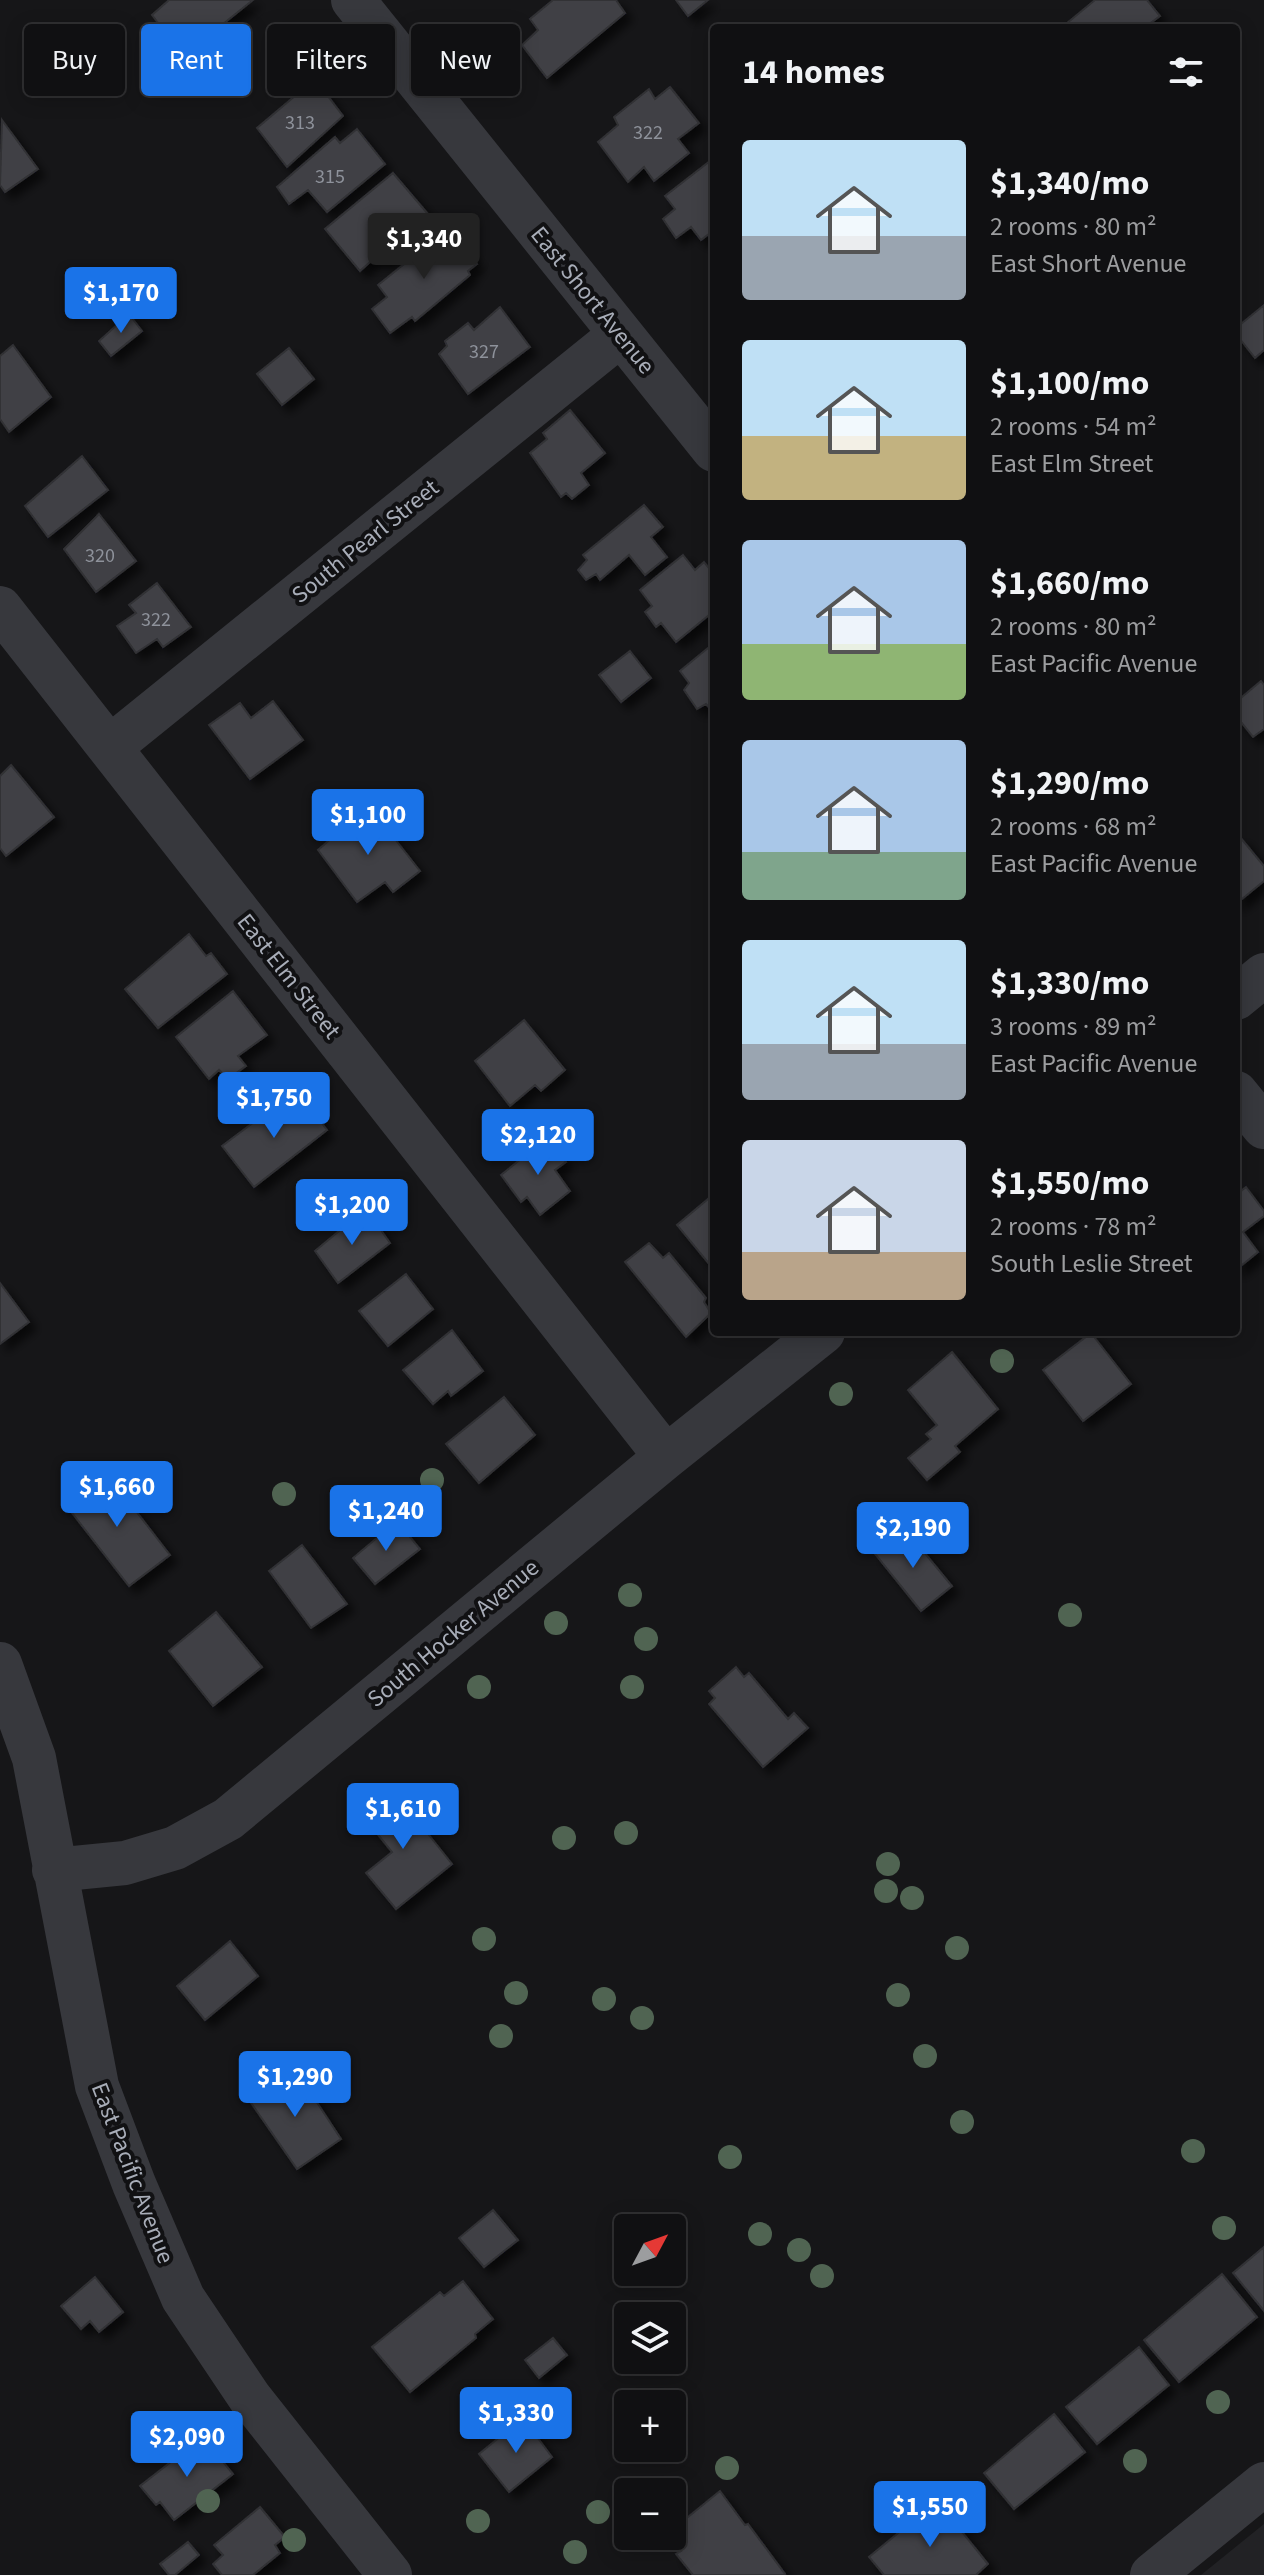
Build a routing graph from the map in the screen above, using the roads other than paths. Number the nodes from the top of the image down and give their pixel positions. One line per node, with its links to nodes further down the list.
1 (353, 0): 2 (street, East Short Avenue)
2 (620, 335): 3 (street, East Short Avenue); 5 (street, South Pearl Street)
3 (710, 445)
4 (0, 608): 5 (street, East Elm Street)
5 (110, 747): 11 (street, East Elm Street)
6 (1264, 975): 7 (street)
7 (1240, 995)
8 (1240, 1098): 9 (street)
9 (1264, 1127)
10 (818, 1336): 11 (street, South Hocker Avenue)
11 (666, 1457): 13 (street, South Hocker Avenue)
12 (0, 1664): 13 (street, East Pacific Avenue)
13 (54, 1870): 15 (street, East Pacific Avenue)
14 (1264, 2484): 16 (street)
15 (390, 2575)
16 (1152, 2575)

